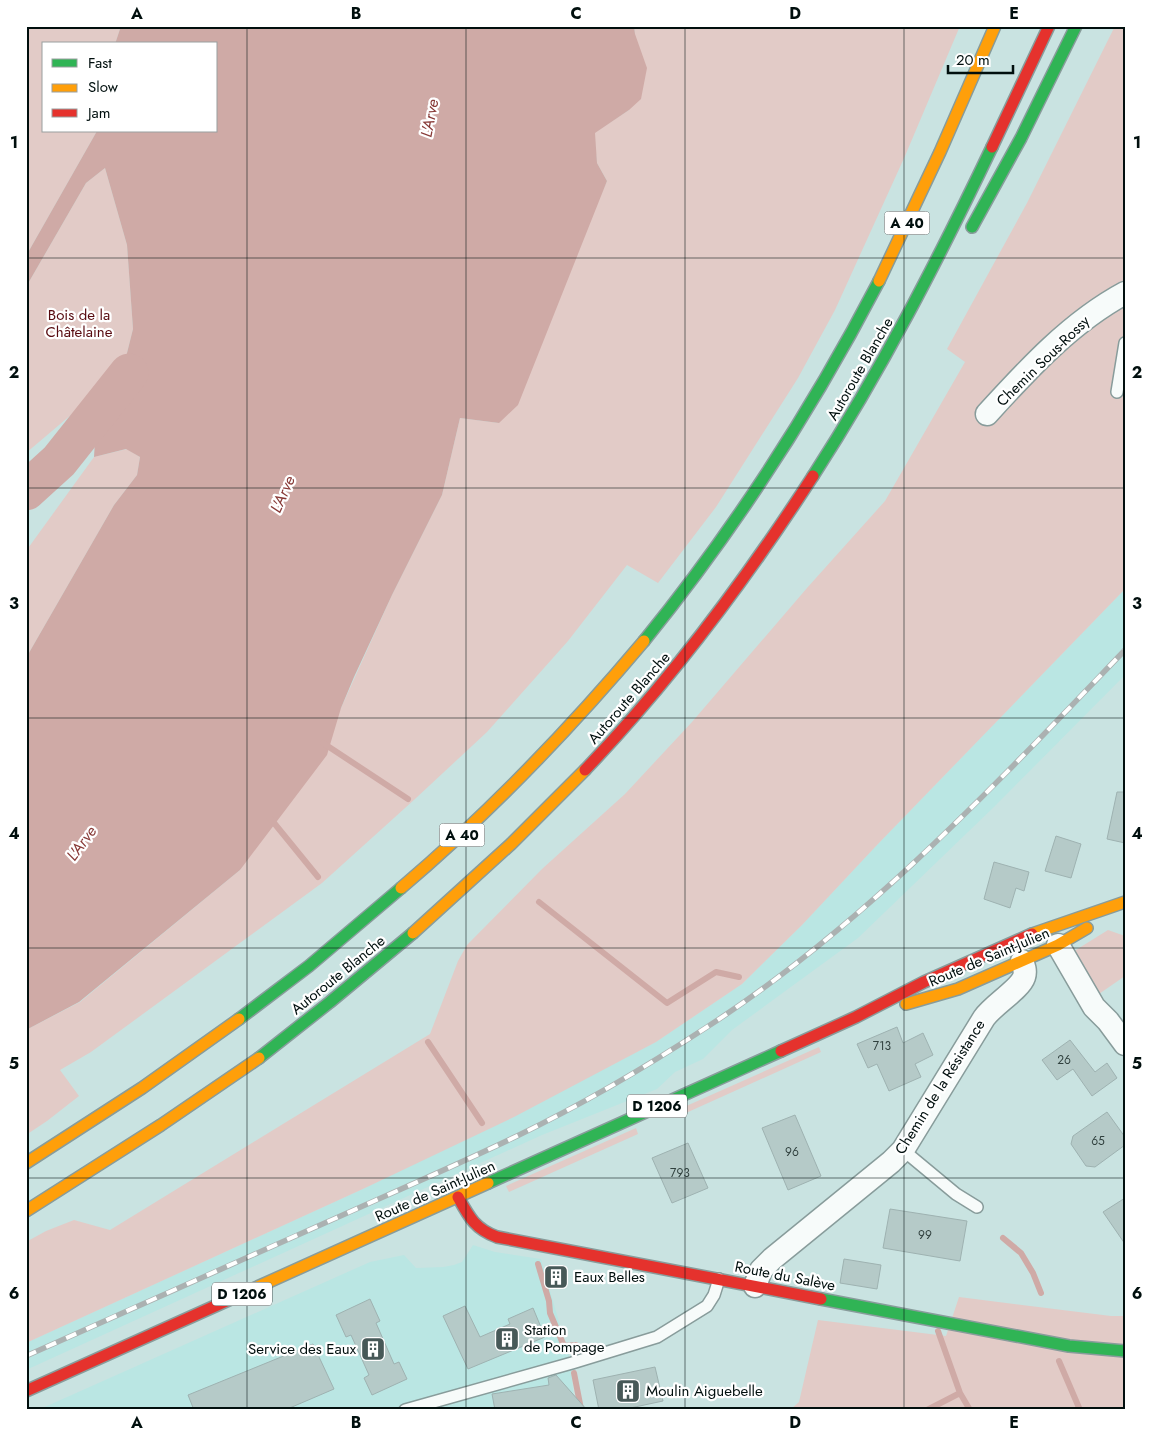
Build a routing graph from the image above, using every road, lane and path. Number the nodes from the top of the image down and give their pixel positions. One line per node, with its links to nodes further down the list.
1 (996, 26): 19 (main road, Autoroute Blanche / A 40)
2 (1045, 26): 5 (main road)
3 (1049, 26): 5 (main road, Autoroute Blanche / A 40)
4 (1076, 26): 6 (main road)
5 (1014, 101): 12 (main road, Autoroute Blanche / A 40)
6 (964, 240)
7 (933, 290): 12 (main road)
8 (1124, 297): 11 (street, Chemin Sous-Rossy)
9 (1125, 343): 10 (lane)
10 (1118, 392)
11 (987, 414)
12 (847, 422): 22 (main road, Autoroute Blanche / A 40)
13 (1125, 903): 14 (main road, Route de Saint-Julien / D 1206); 14 (main road, Route de Saint-Julien / D 1206)
14 (1054, 936): 15 (main road, Route de Saint-Julien / D 1206); 16 (main road, Route de Saint-Julien / D 1206); 17 (street)
15 (1022, 961): 16 (main road, Route de Saint-Julien / D 1206); 18 (street, Chemin de la Résistance)
16 (856, 1017): 20 (main road, Route de Saint-Julien / D 1206)
17 (1125, 1044)
18 (903, 1150): 21 (lane); 24 (street, Chemin de la Résistance)
19 (26, 1163)
20 (458, 1197): 23 (main road, Route du Salève); 26 (main road, Route de Saint-Julien / D 1206)
21 (977, 1207)
22 (26, 1212)
23 (719, 1279): 24 (main road, Route du Salève); 27 (lane)
24 (755, 1286): 25 (main road, Route du Salève)
25 (1125, 1351)
26 (26, 1391)
27 (405, 1410)

